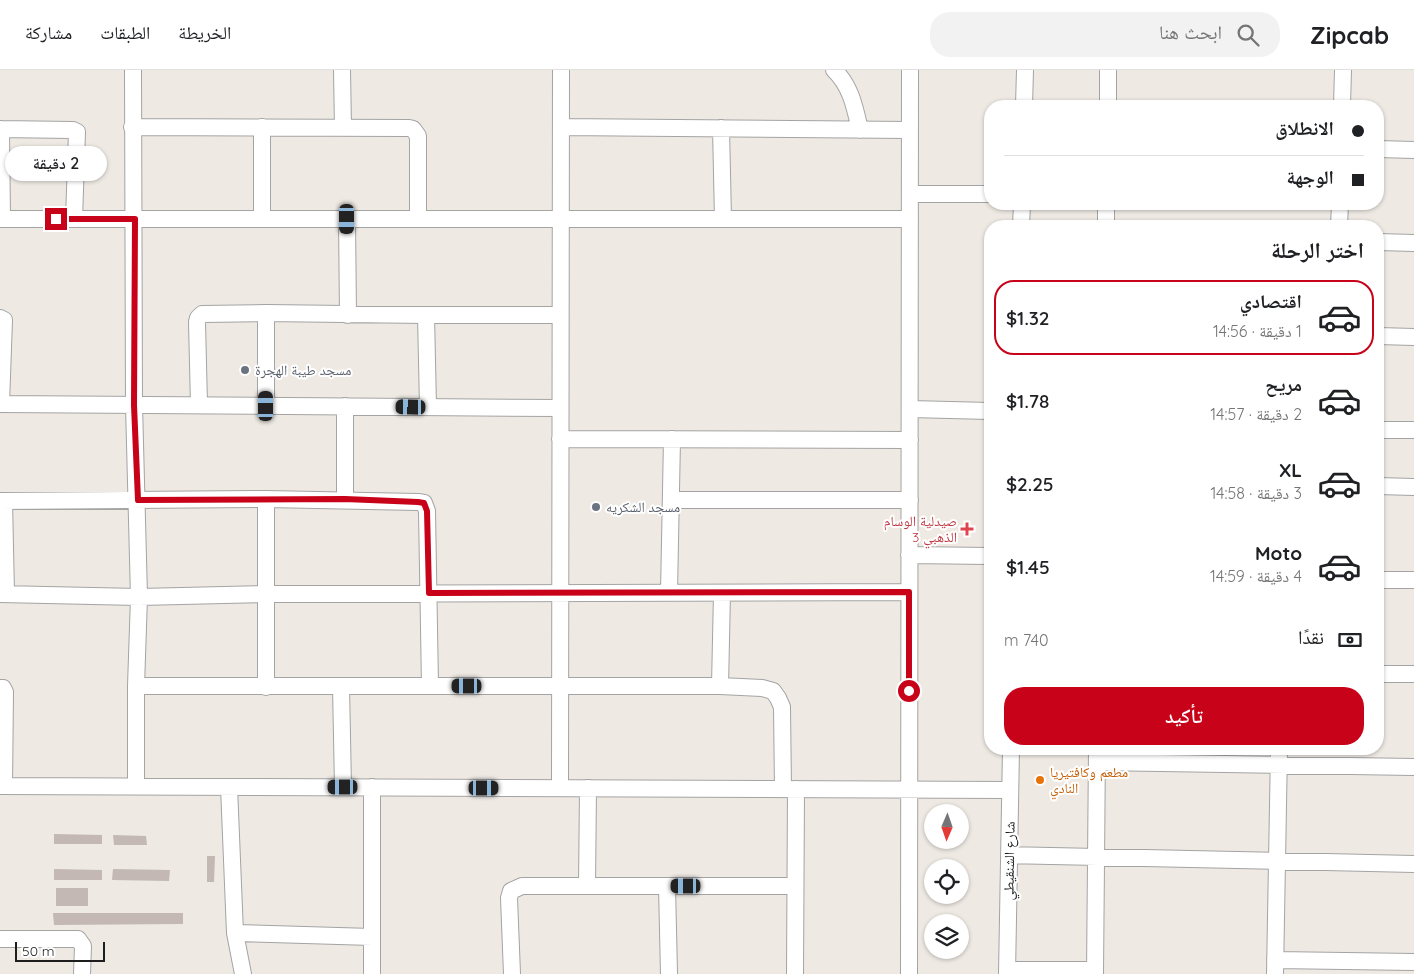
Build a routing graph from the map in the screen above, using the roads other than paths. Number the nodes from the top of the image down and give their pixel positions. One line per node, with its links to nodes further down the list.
1 (133, 70): 12 (street)
2 (342, 70): 15 (street)
3 (561, 70): 14 (street)
4 (834, 70): 18 (street)
5 (910, 70): 19 (street)
6 (1025, 70): 9 (street)
7 (1108, 70): 10 (street)
8 (1342, 70): 11 (street)
9 (1024, 100)
10 (1108, 100)
11 (1342, 100)
12 (132, 127): 13 (street); 27 (street)
13 (262, 127): 15 (street); 28 (street)
14 (560, 127): 16 (street); 31 (street)
15 (344, 128): 30 (street)
16 (721, 128): 18 (street); 32 (street)
17 (1, 129): 25 (street); 26 (street)
18 (860, 130): 19 (street)
19 (910, 130): 22 (street)
20 (1384, 149): 21 (street)
21 (1414, 150)
22 (910, 194): 23 (street); 24 (street)
23 (984, 194)
24 (910, 218): 32 (street); 49 (street)
25 (1, 219): 26 (street)
26 (74, 219): 27 (street)
27 (135, 219): 28 (street); 43 (street)
28 (262, 219): 29 (street)
29 (347, 219): 30 (street); 36 (street)
30 (418, 219): 31 (street)
31 (560, 219): 32 (street); 38 (street)
32 (723, 219)
33 (1384, 242): 34 (street)
34 (1414, 243)
35 (266, 313): 36 (street); 44 (street); 45 (street)
36 (348, 315): 37 (street)
37 (426, 315): 38 (street); 47 (street)
38 (560, 315): 48 (street)
39 (0, 318): 42 (street)
40 (1384, 336): 41 (street)
41 (1414, 337)
42 (0, 404): 43 (street)
43 (134, 405): 44 (street); 60 (street)
44 (199, 405): 45 (street)
45 (266, 406): 46 (street)
46 (346, 406): 47 (street); 59 (street)
47 (428, 407): 48 (street)
48 (560, 408): 53 (street)
49 (910, 409): 50 (street); 55 (street)
50 (984, 411)
51 (1384, 430): 52 (street)
52 (1414, 430)
53 (560, 439): 54 (street); 70 (street)
54 (672, 439): 55 (street); 61 (street)
55 (910, 440): 62 (street)
56 (1384, 486): 57 (street)
57 (1414, 487)
58 (266, 499): 59 (street); 60 (street); 73 (street)
59 (345, 499): 69 (street)
60 (138, 500): 63 (street); 75 (street)
61 (671, 500): 62 (street); 71 (street)
62 (910, 500): 64 (street)
63 (2, 501): 72 (street)
64 (909, 555): 65 (street); 68 (street)
65 (984, 556)
66 (1384, 580): 67 (street)
67 (1414, 580)
68 (909, 592): 74 (street); 97 (street)
69 (429, 593): 70 (street); 73 (street); 81 (street)
70 (560, 593): 71 (street); 78 (street)
71 (669, 593): 74 (street)
72 (3, 594): 75 (street)
73 (265, 594): 75 (street); 83 (street)
74 (722, 594): 82 (street)
75 (139, 597): 79 (street)
76 (1384, 674): 77 (street)
77 (1414, 674)
78 (560, 685): 81 (street); 82 (street); 94 (street)
79 (136, 686): 83 (street); 90 (street)
80 (342, 686): 81 (street); 83 (street); 92 (street)
81 (430, 686)
82 (720, 686): 96 (street)
83 (266, 687)
84 (0, 688): 89 (street)
85 (1011, 755): 98 (street, شارع الشنقيطي)
86 (1097, 755): 87 (street); 100 (street)
87 (1279, 757): 88 (street); 101 (street)
88 (1414, 767)
89 (2, 786): 90 (street)
90 (136, 786): 91 (street)
91 (229, 787): 92 (street); 106 (street)
92 (343, 787): 93 (street)
93 (372, 788): 94 (street); 107 (street)
94 (560, 788): 95 (street)
95 (588, 788): 96 (street); 103 (street)
96 (790, 789): 97 (street); 105 (street)
97 (909, 789): 98 (street); 119 (street)
98 (1010, 790): 99 (street, شارع الشنقيطي)
99 (1010, 854): 100 (street); 111 (street, شارع الشنقيطي)
100 (1096, 857): 101 (street); 112 (street)
101 (1277, 861): 102 (street); 110 (street)
102 (1414, 864)
103 (587, 886): 104 (street); 116 (street)
104 (667, 886): 105 (street); 117 (street)
105 (796, 886): 118 (street)
106 (235, 933): 107 (street); 114 (street)
107 (372, 937): 115 (street)
108 (0, 939): 113 (street)
109 (1414, 962): 110 (street)
110 (1275, 967)
111 (1007, 972): 112 (street)
112 (1095, 972)
113 (82, 974)
114 (243, 974)
115 (372, 974)
116 (512, 974)
117 (669, 974)
118 (794, 974)
119 (909, 974)

